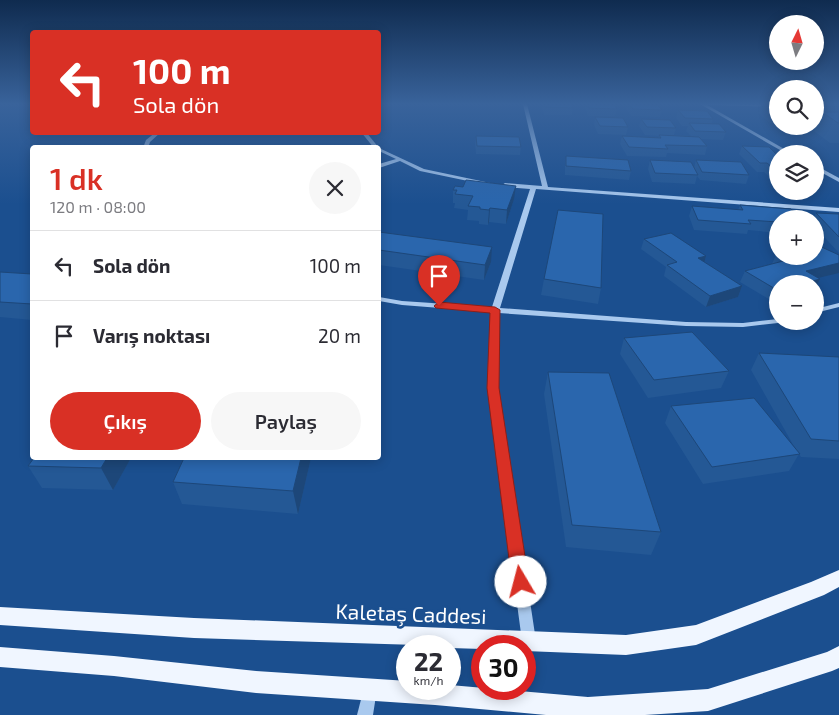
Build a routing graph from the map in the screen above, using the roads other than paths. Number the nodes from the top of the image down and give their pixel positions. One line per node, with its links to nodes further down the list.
1 (533, 137): 10 (street)
2 (761, 137): 3 (street)
3 (775, 145)
4 (381, 150): 5 (street)
5 (400, 160): 6 (street); 9 (street)
6 (381, 165)
7 (824, 172): 8 (street)
8 (839, 180)
9 (533, 188): 10 (street); 15 (street)
10 (546, 189): 11 (street)
11 (839, 210)
12 (381, 299): 15 (street)
13 (839, 304): 14 (street)
14 (824, 308)
15 (495, 310): 16 (street); 19 (street)
16 (769, 322)
17 (839, 578): 21 (main road, Kaletaş Caddesi)
18 (0, 616): 20 (main road, Kaletaş Caddesi)
19 (528, 635)
20 (471, 639)
21 (536, 641)
22 (839, 656): 24 (main road)
23 (0, 657): 24 (main road)
24 (370, 689): 25 (street)
25 (366, 715)

